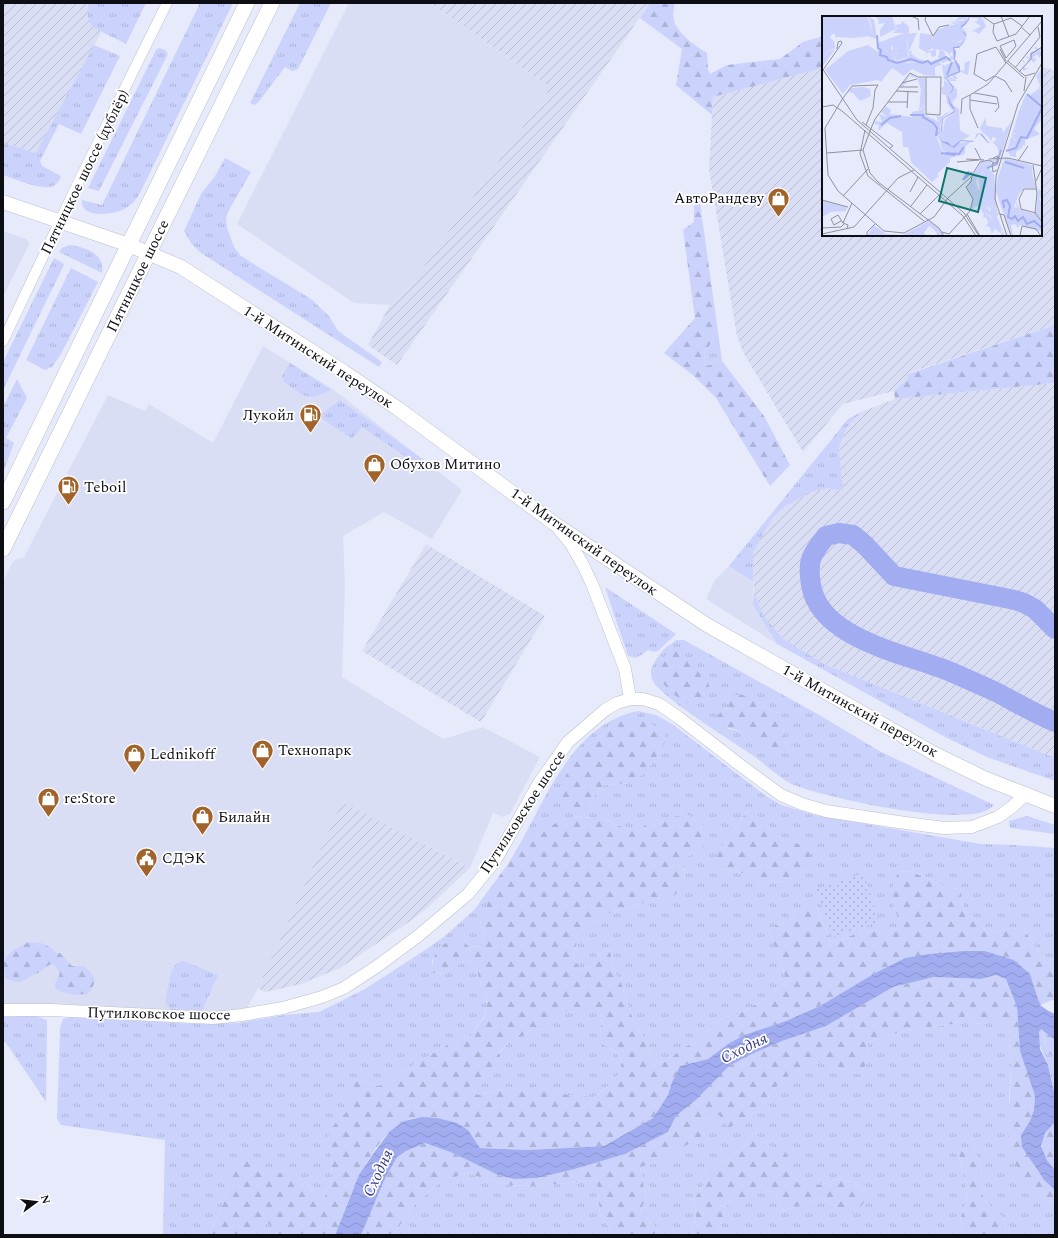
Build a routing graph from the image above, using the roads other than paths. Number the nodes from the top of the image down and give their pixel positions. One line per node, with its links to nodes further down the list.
1 (167, 3): 5 (street, Пятницкое шоссе (дублёр))
2 (247, 3): 6 (main road, Пятницкое шоссе)
3 (272, 3): 7 (main road, Пятницкое шоссе)
4 (3, 202): 5 (main road, 1-й Митинский переулок)
5 (61, 222): 6 (main road, 1-й Митинский переулок); 8 (street, Пятницкое шоссе (дублёр))
6 (129, 245): 7 (main road, 1-й Митинский переулок); 9 (main road, Пятницкое шоссе)
7 (150, 254): 10 (main road, 1-й Митинский переулок); 11 (main road, Пятницкое шоссе)
8 (3, 341)
9 (3, 502)
10 (555, 524): 12 (street); 13 (main road, 1-й Митинский переулок)
11 (3, 549)
12 (630, 699): 13 (street, Путилковское шоссе); 16 (street, Путилковское шоссе)
13 (1026, 794): 14 (main road); 15 (main road)
14 (1055, 801)
15 (1055, 806)
16 (3, 1010)

